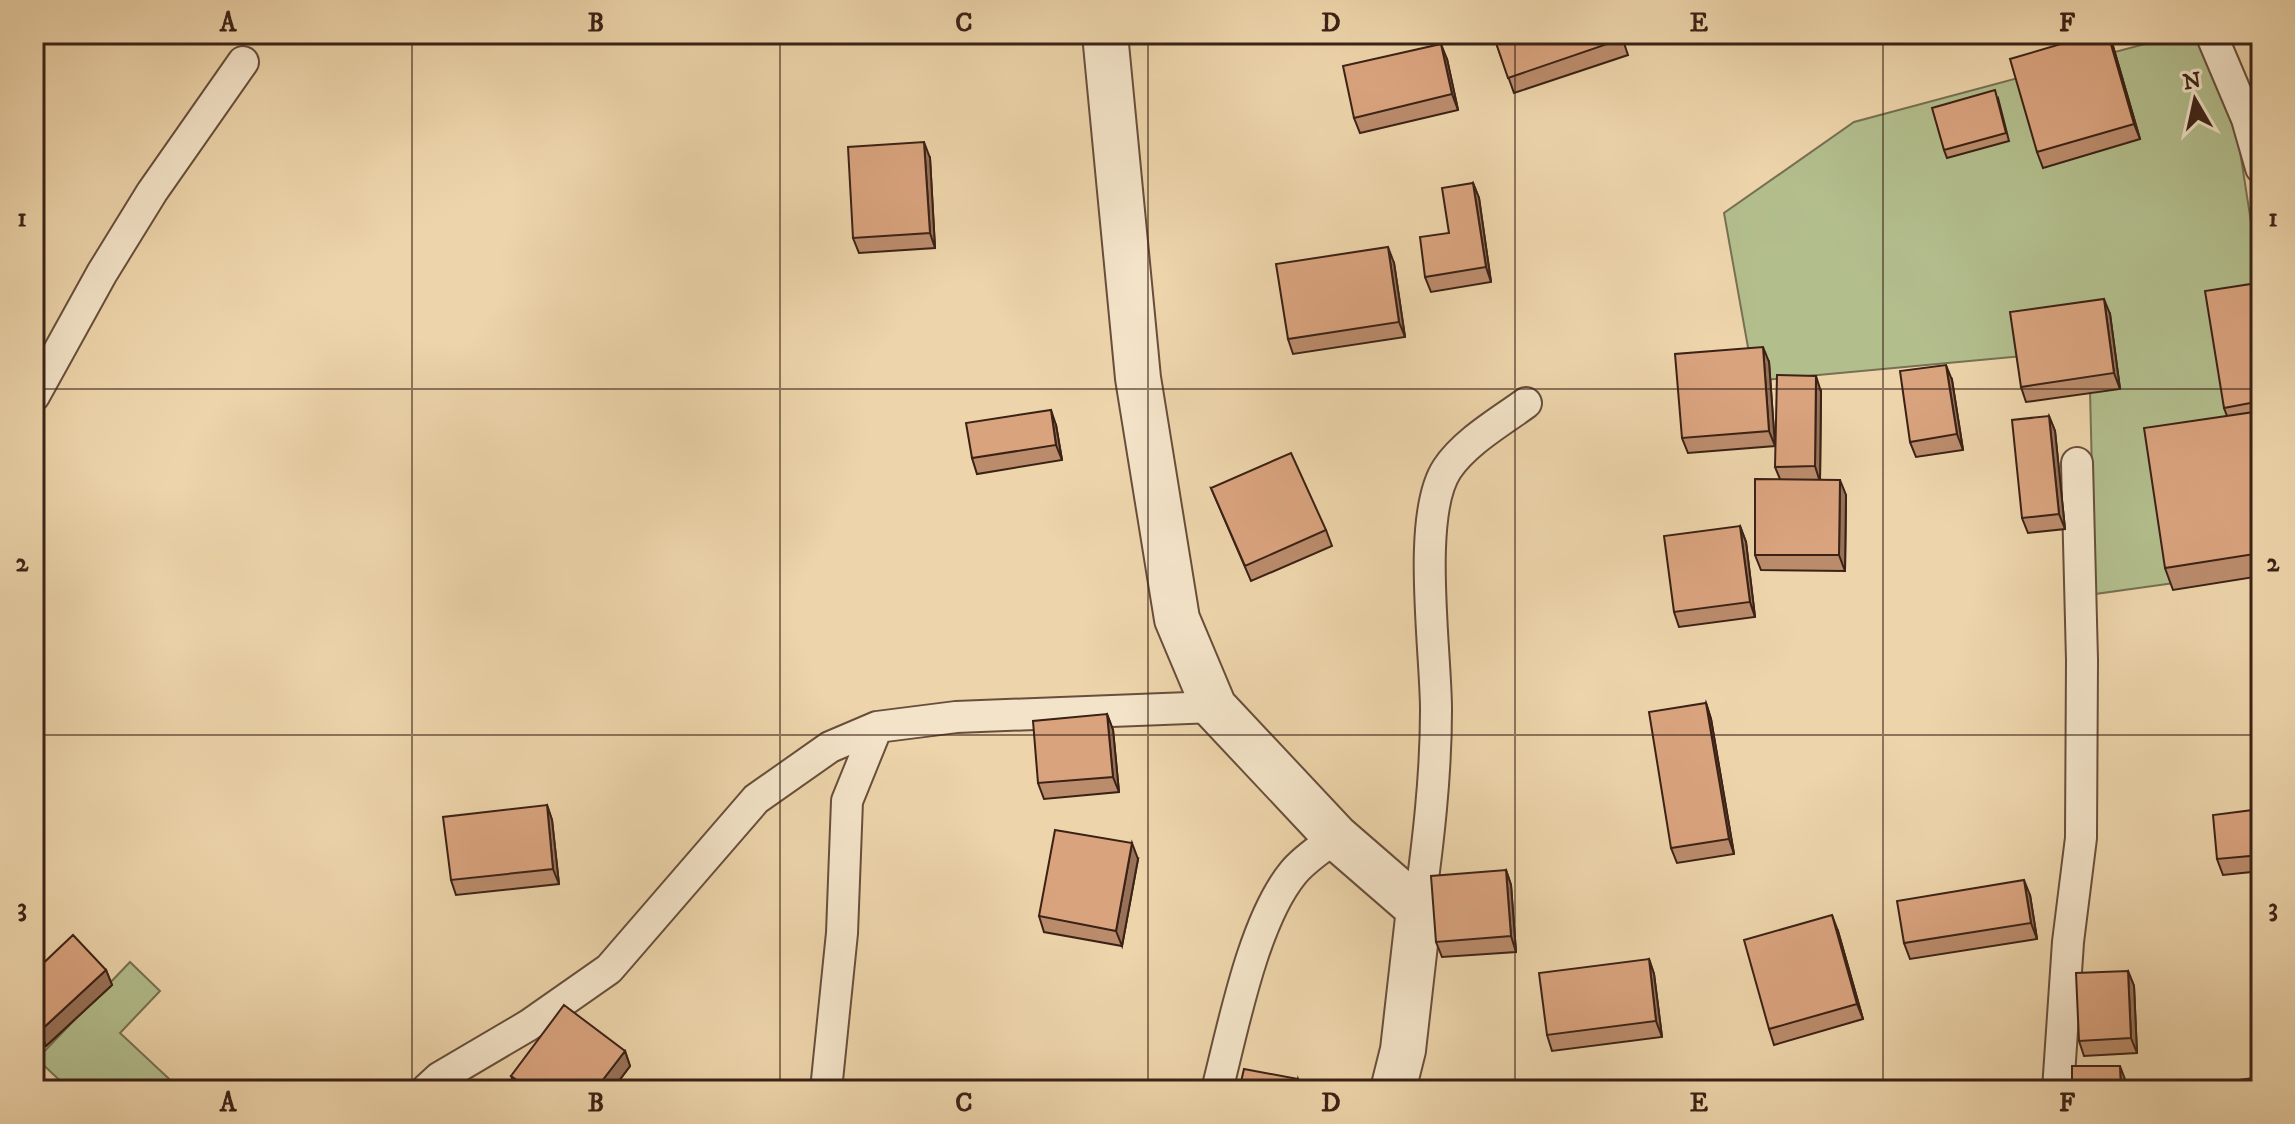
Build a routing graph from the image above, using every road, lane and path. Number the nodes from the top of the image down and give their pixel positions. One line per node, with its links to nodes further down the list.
1 (1105, 34): 8 (street)
2 (2211, 34): 4 (lane)
3 (243, 62): 5 (lane)
4 (2261, 168)
5 (34, 396)
6 (1526, 403): 11 (lane)
7 (2077, 463): 16 (lane)
8 (1214, 707): 9 (lane); 10 (street)
9 (877, 727): 12 (lane); 13 (lane)
10 (1336, 837): 11 (street); 14 (lane)
11 (1419, 909): 15 (street)
12 (426, 1090)
13 (826, 1090)
14 (1217, 1090)
15 (1393, 1090)
16 (2058, 1090)

